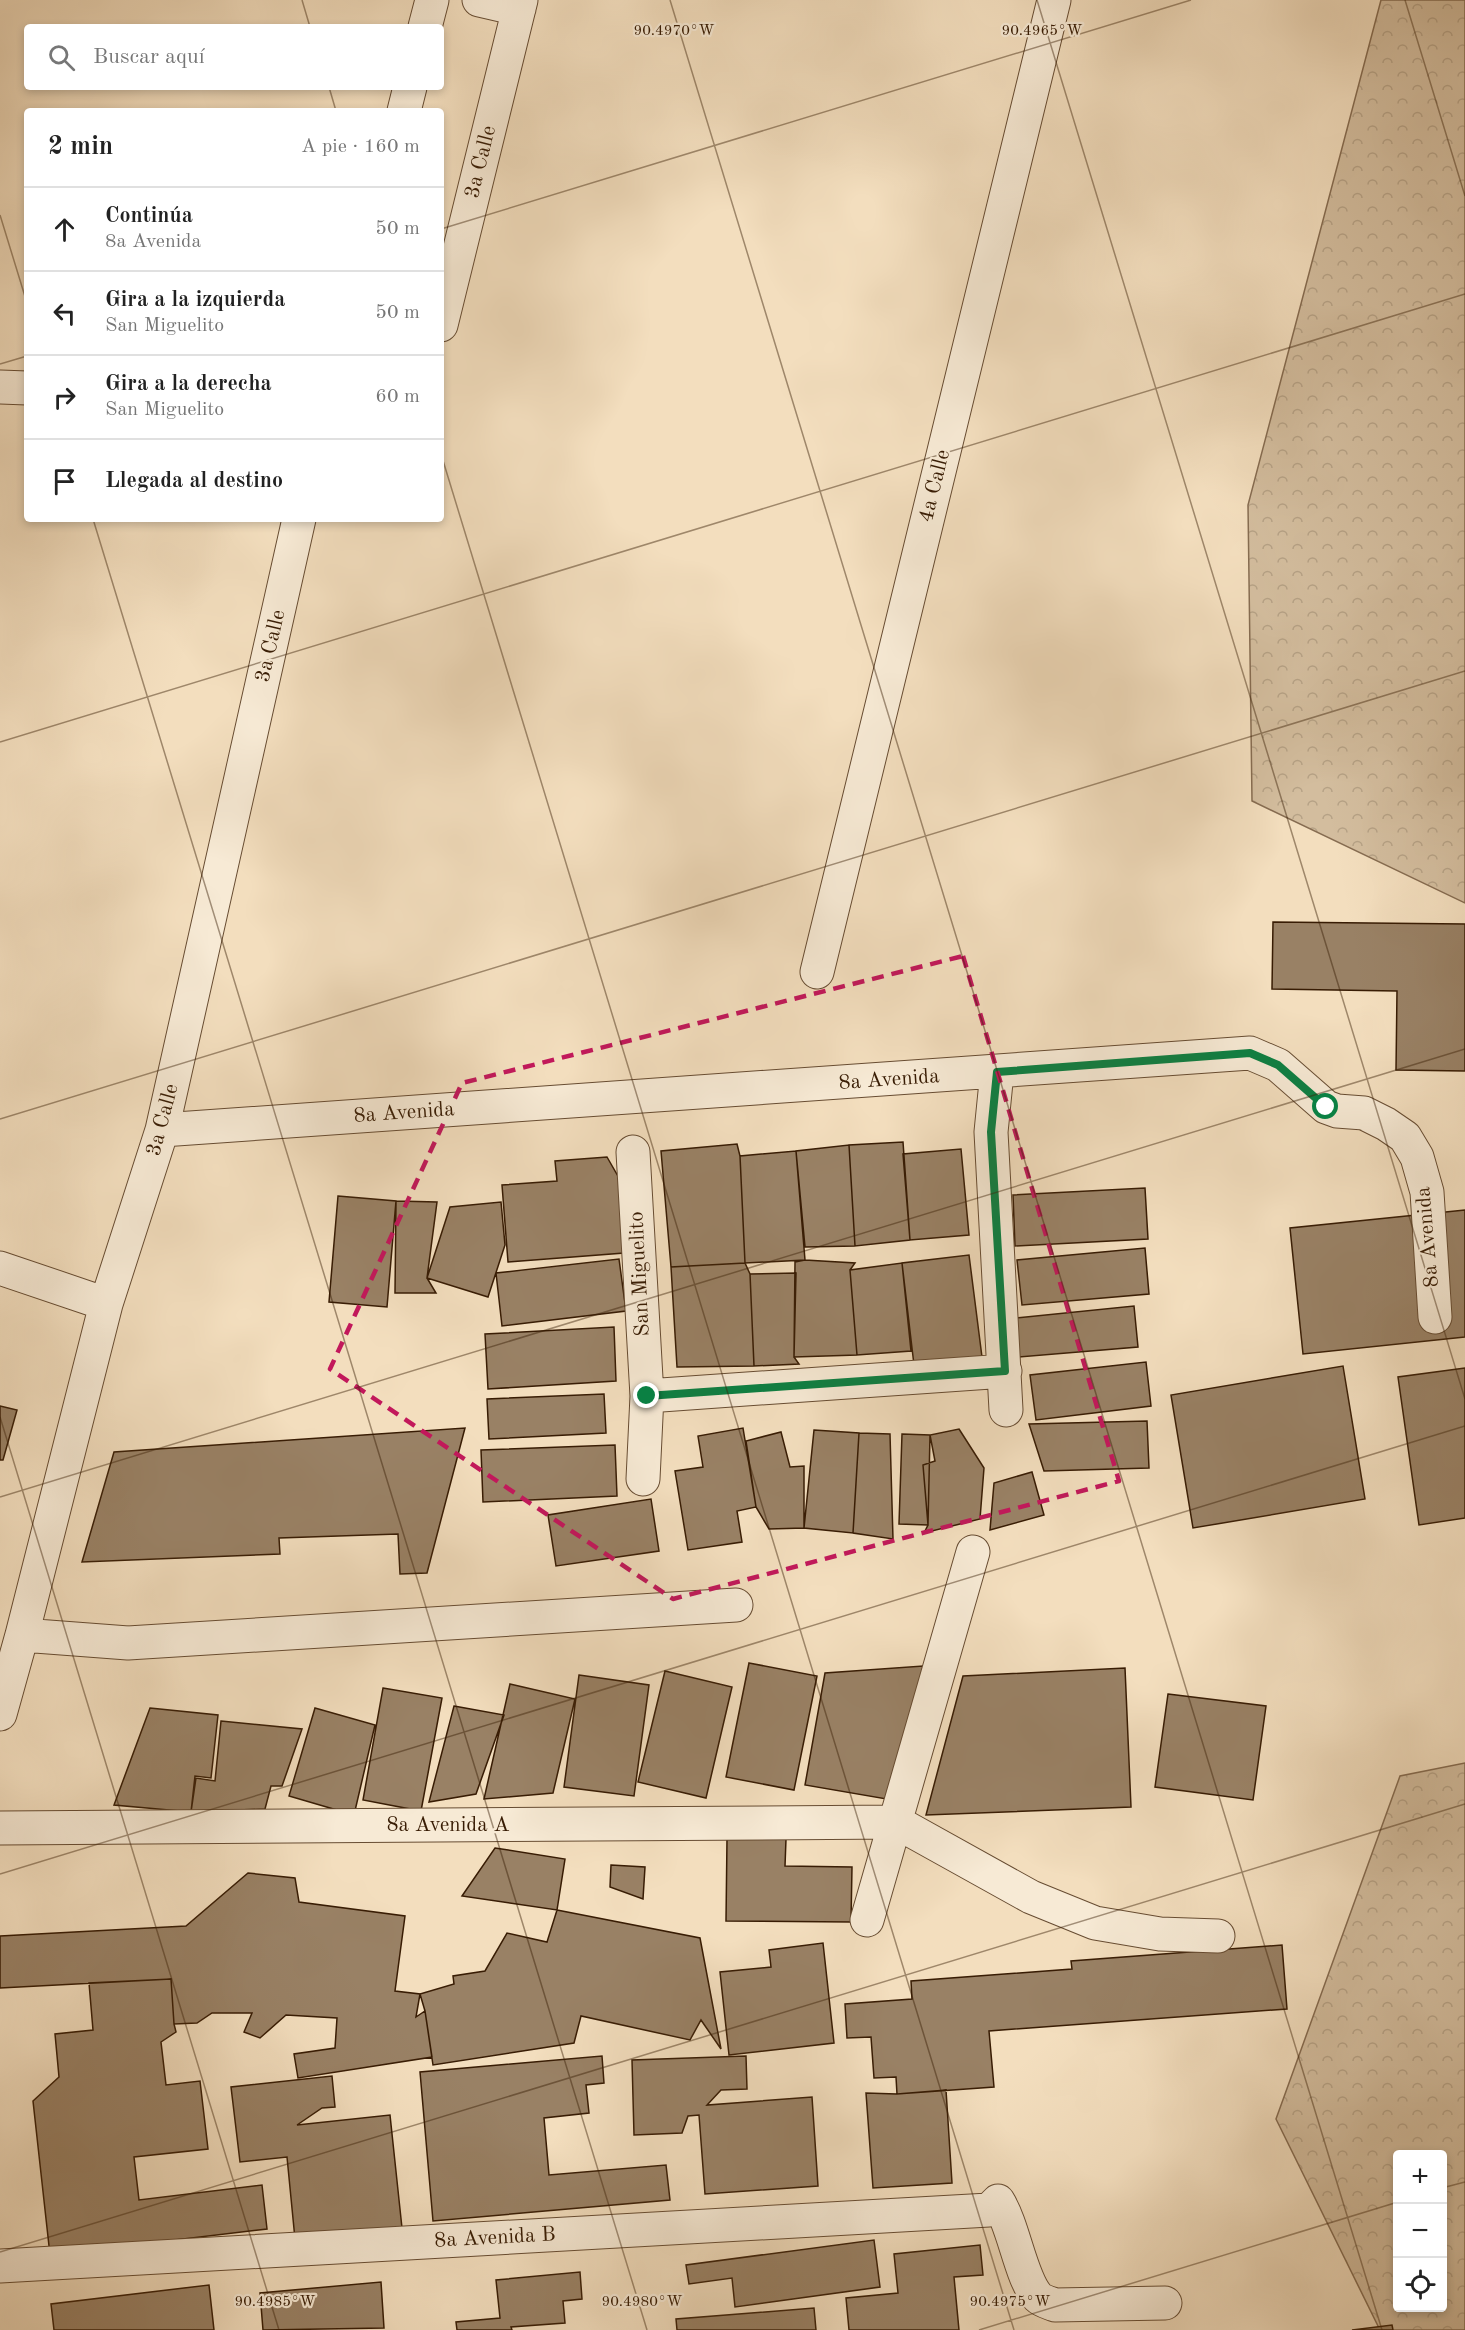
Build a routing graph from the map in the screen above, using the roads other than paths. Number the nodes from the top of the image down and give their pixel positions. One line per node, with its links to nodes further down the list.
1 (432, 0): 5 (street)
2 (479, 0): 4 (street)
3 (1054, 0): 12 (street, 4a Calle)
4 (520, 5): 8 (street, 3a Calle)
5 (426, 24)
6 (409, 90): 7 (street)
7 (405, 108)
8 (444, 313)
9 (0, 387): 10 (street)
10 (24, 388)
11 (298, 522): 14 (street, 3a Calle)
12 (817, 972)
13 (997, 1072): 14 (street, 8a Avenida); 18 (street, 8a Avenida); 19 (street)
14 (162, 1130): 17 (street, 3a Calle)
15 (633, 1152): 20 (street, San Miguelito)
16 (0, 1268): 17 (street)
17 (106, 1304): 25 (street, 3a Calle)
18 (1435, 1317)
19 (1005, 1371): 20 (street); 21 (street)
20 (647, 1396): 22 (street, San Miguelito)
21 (1006, 1410)
22 (643, 1479)
23 (973, 1552): 27 (street)
24 (736, 1605): 25 (street)
25 (22, 1635): 26 (street, 3a Calle)
26 (0, 1714)
27 (896, 1822): 28 (street, 8a Avenida A); 29 (street); 30 (street)
28 (0, 1828)
29 (867, 1920)
30 (1218, 1936)
31 (0, 2266): 32 (street, 8a Avenida B)
32 (1165, 2303)

